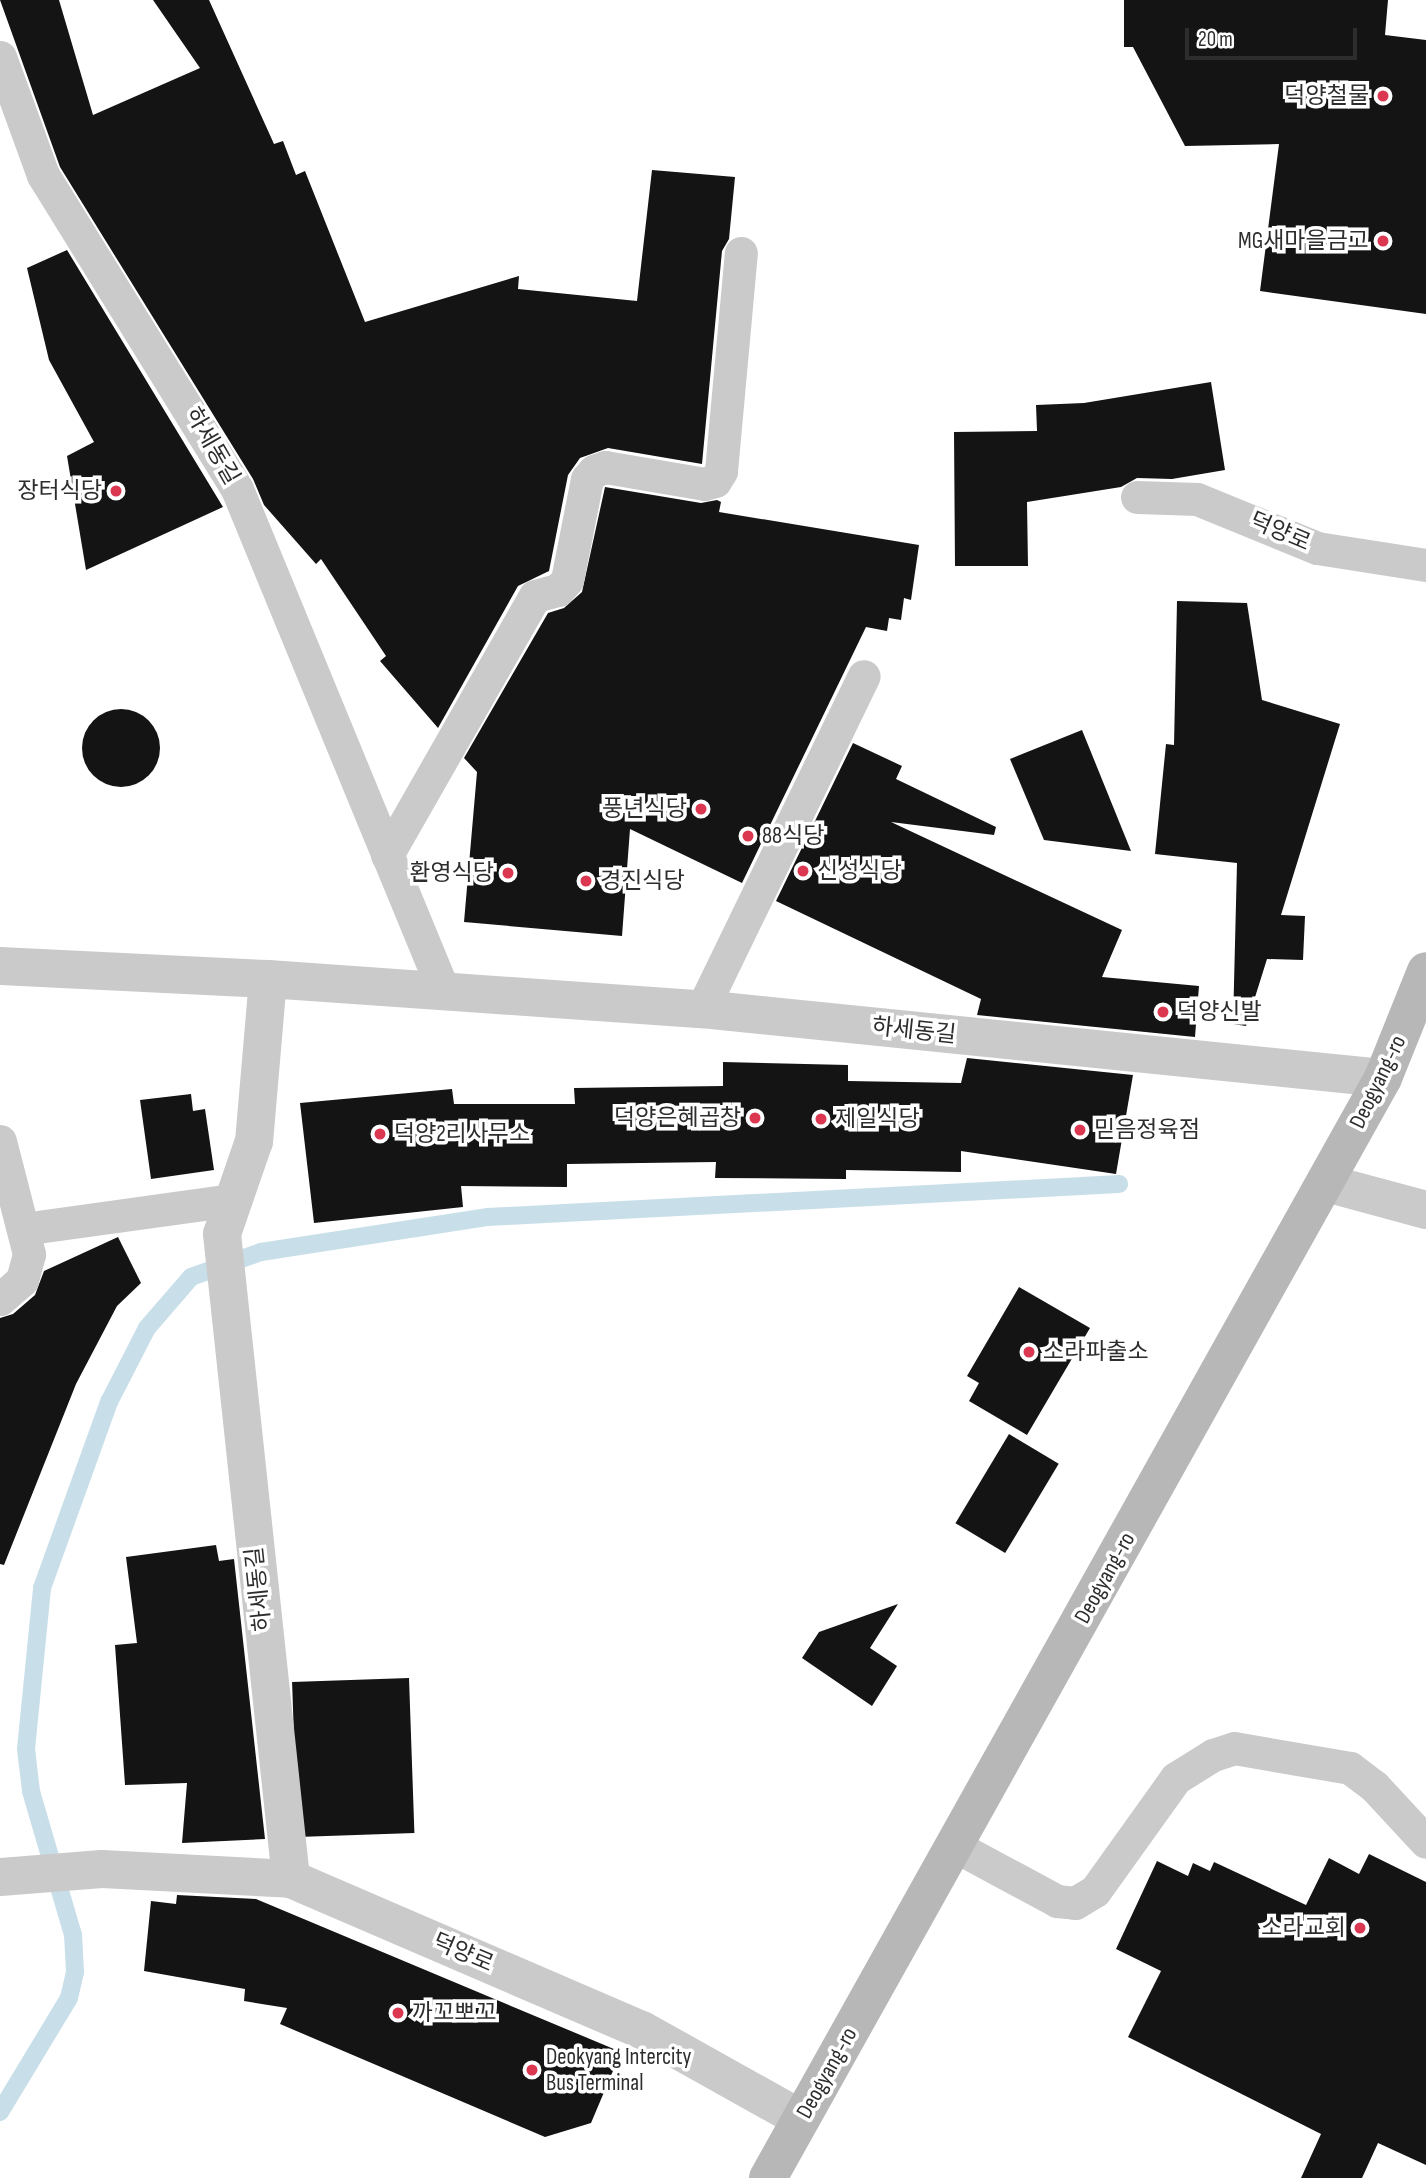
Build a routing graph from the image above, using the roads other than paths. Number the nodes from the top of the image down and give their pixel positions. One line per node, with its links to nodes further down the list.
1 (0, 57): 6 (lane, 하세동길)
2 (741, 253): 6 (lane)
3 (1137, 497): 4 (lane, 덕양로)
4 (1426, 565)
5 (864, 676): 11 (lane)
6 (387, 855): 10 (lane, 하세동길)
7 (0, 966): 9 (street, 하세동길)
8 (1426, 971): 12 (main road, Deogyang-ro)
9 (268, 979): 10 (street, 하세동길); 16 (street)
10 (444, 992): 11 (street, 하세동길)
11 (702, 1009): 12 (street, 하세동길)
12 (1384, 1078): 14 (main road, Deogyang-ro)
13 (0, 1141): 17 (lane)
14 (1326, 1182): 15 (street); 20 (main road, Deogyang-ro)
15 (1426, 1210)
16 (228, 1217): 17 (lane); 22 (street, 하세동길)
17 (23, 1229): 18 (lane)
18 (0, 1299)
19 (1426, 1842): 20 (lane)
20 (954, 1846): 23 (main road, Deogyang-ro)
21 (0, 1877): 22 (street, 덕양로)
22 (291, 1879): 23 (street, 덕양로)
23 (801, 2119): 24 (main road, Deogyang-ro)
24 (780, 2174)

